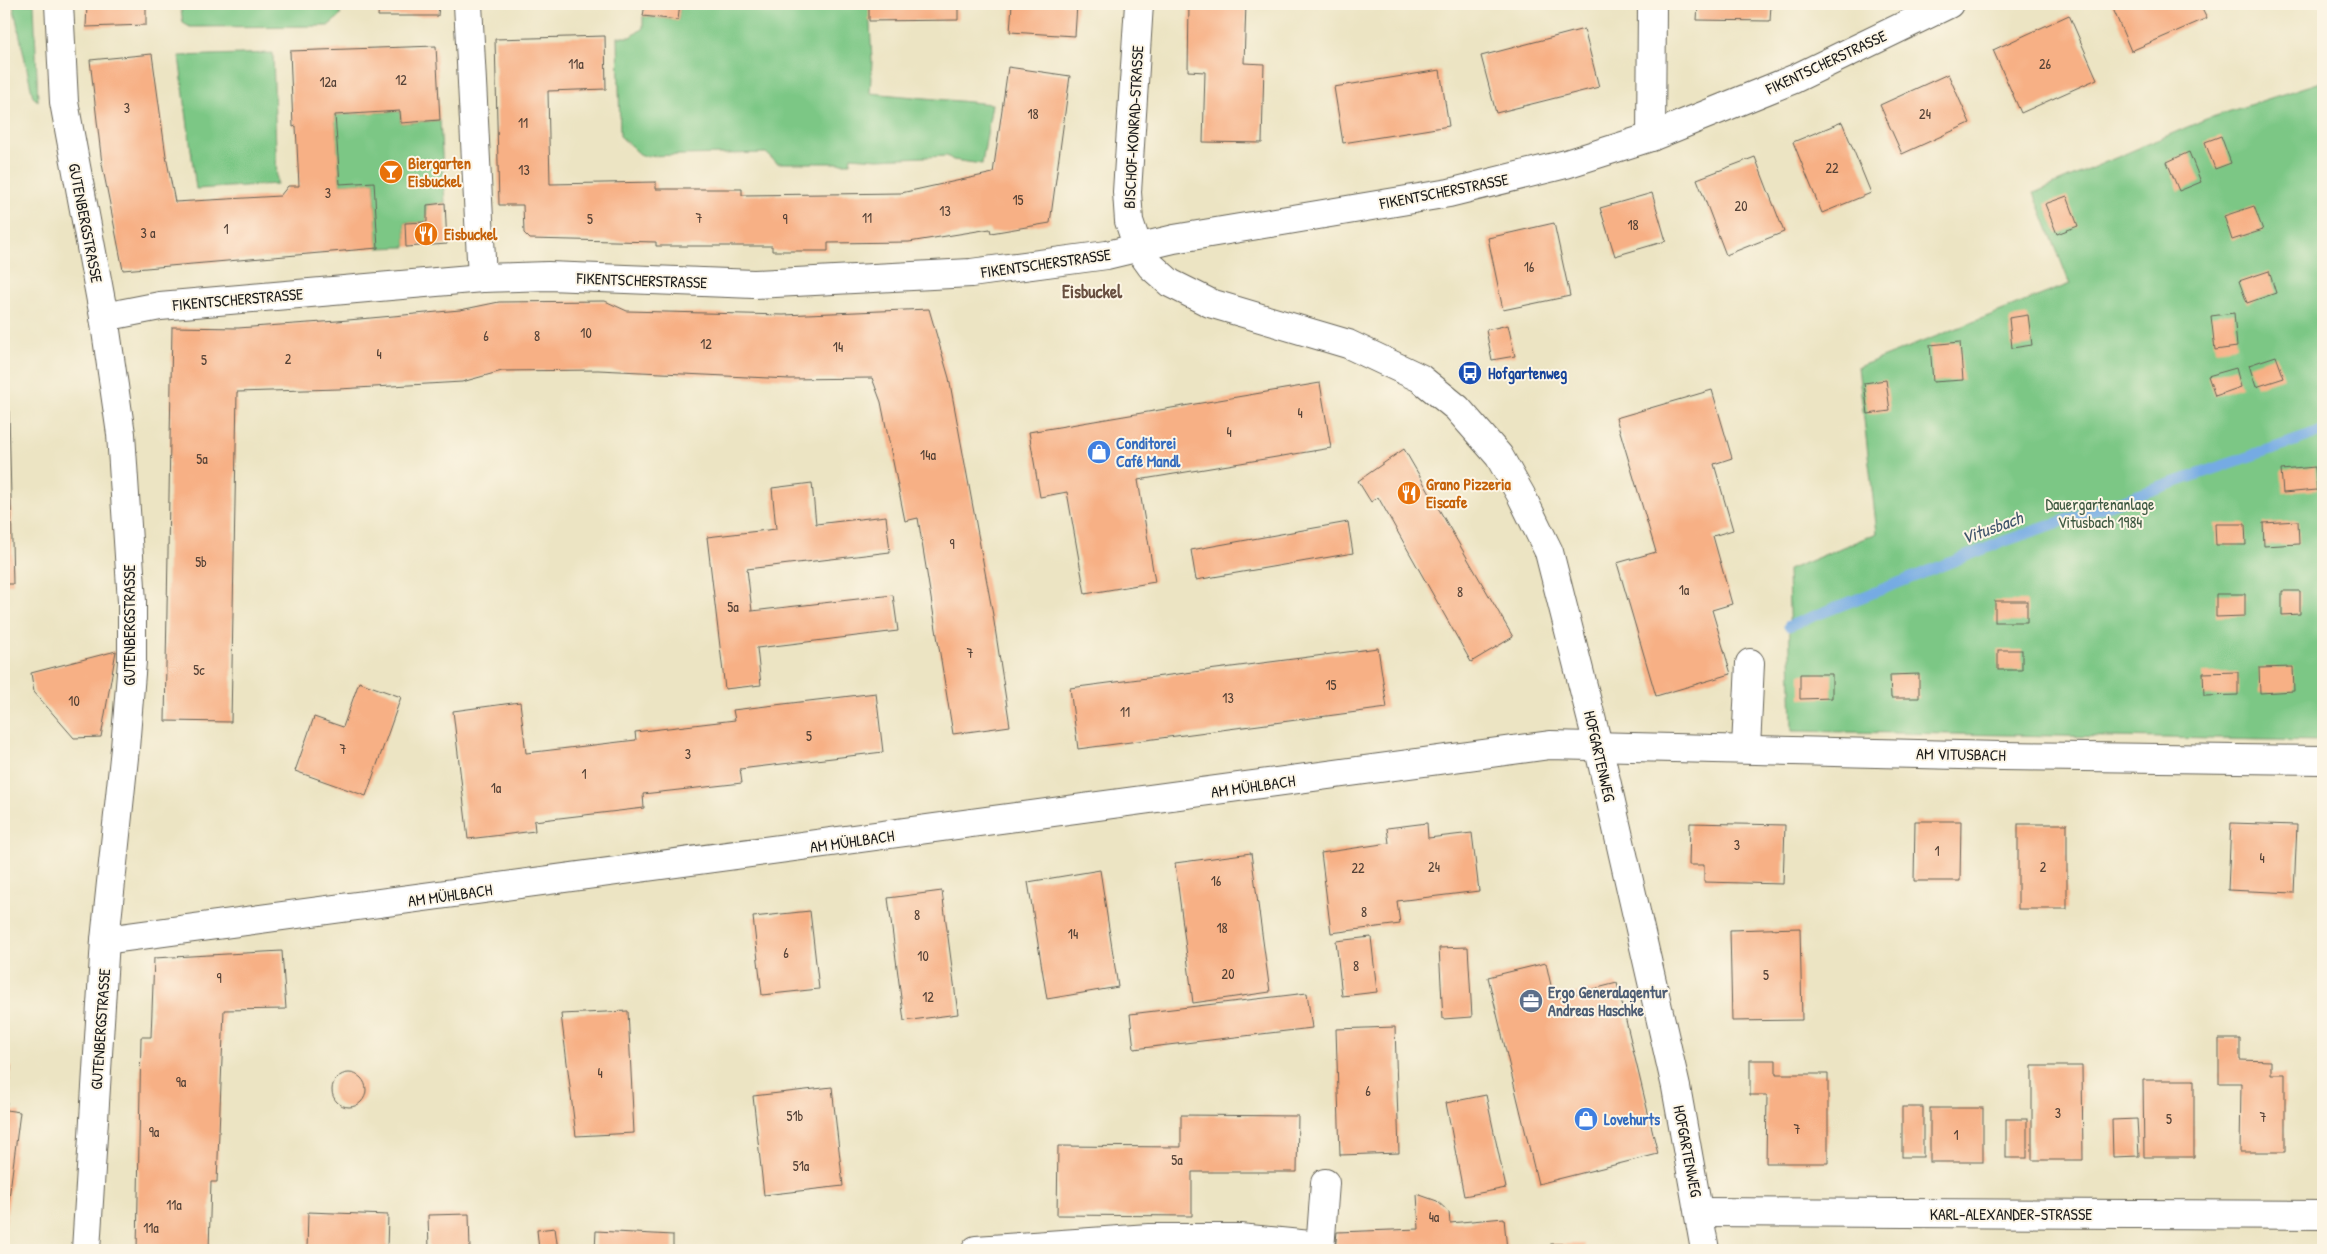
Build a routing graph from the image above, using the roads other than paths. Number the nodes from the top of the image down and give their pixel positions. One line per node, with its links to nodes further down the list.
1 (59, 4): 9 (street, GUTENBERGSTRASSE)
2 (468, 4): 8 (street)
3 (1139, 4): 7 (street, BISCHOF-KONRAD-STRASSE)
4 (1652, 4): 6 (street)
5 (1949, 4): 6 (street, FIKENTSCHERSTRASSE)
6 (1651, 137): 7 (street, FIKENTSCHERSTRASSE)
7 (1138, 248): 8 (street, FIKENTSCHERSTRASSE); 11 (street, HOFGARTENWEG)
8 (482, 278): 9 (street, FIKENTSCHERSTRASSE)
9 (104, 317): 14 (street, GUTENBERGSTRASSE)
10 (1750, 663): 12 (street)
11 (1598, 745): 12 (street, AM VITUSBACH); 14 (street, AM MÜHLBACH); 16 (street, HOFGARTENWEG)
12 (1746, 748): 13 (street, AM VITUSBACH)
13 (2323, 760)
14 (105, 940): 19 (street, GUTENBERGSTRASSE)
15 (1325, 1184): 18 (street)
16 (1699, 1212): 17 (street, KARL-ALEXANDER-STRASSE); 21 (street, HOFGARTENWEG)
17 (2323, 1215)
18 (1320, 1248): 20 (street)
19 (86, 1250)
20 (976, 1250)
21 (1705, 1250)

